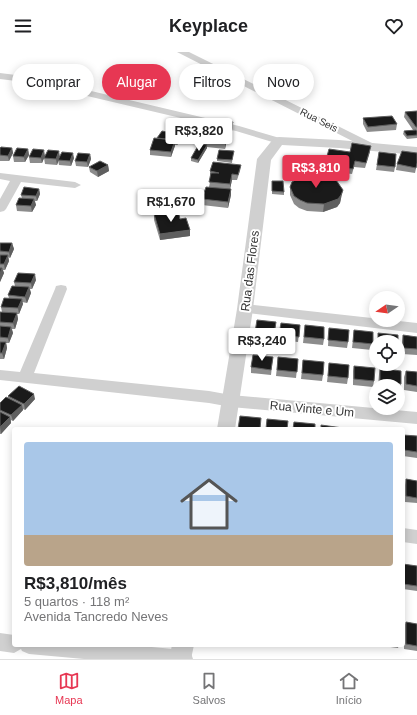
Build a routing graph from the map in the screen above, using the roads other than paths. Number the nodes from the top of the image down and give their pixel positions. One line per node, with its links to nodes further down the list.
1 (182, 52): 4 (street, Rua Seis)
2 (0, 76): 3 (street)
3 (279, 141): 4 (street); 11 (street, Rua das Flores)
4 (370, 146): 5 (street)
5 (417, 151)
6 (0, 176): 7 (street)
7 (18, 177): 8 (street); 9 (street)
8 (75, 185)
9 (0, 209)
10 (61, 289): 13 (street)
11 (245, 309): 12 (street); 15 (street, Rua das Flores)
12 (417, 328)
13 (25, 377): 14 (street, Rua Vinte e Um); 15 (street, Rua Vinte e Um)
14 (2, 378)
15 (231, 401): 16 (street, Rua Vinte e Um); 17 (street, Rua das Flores)
16 (417, 418)
17 (226, 427)
18 (405, 535): 19 (street)
19 (417, 537)
20 (0, 642): 21 (street)
21 (12, 644)
22 (51, 647): 24 (street)
23 (183, 647): 24 (street)
24 (180, 659): 25 (street)
25 (184, 659)

